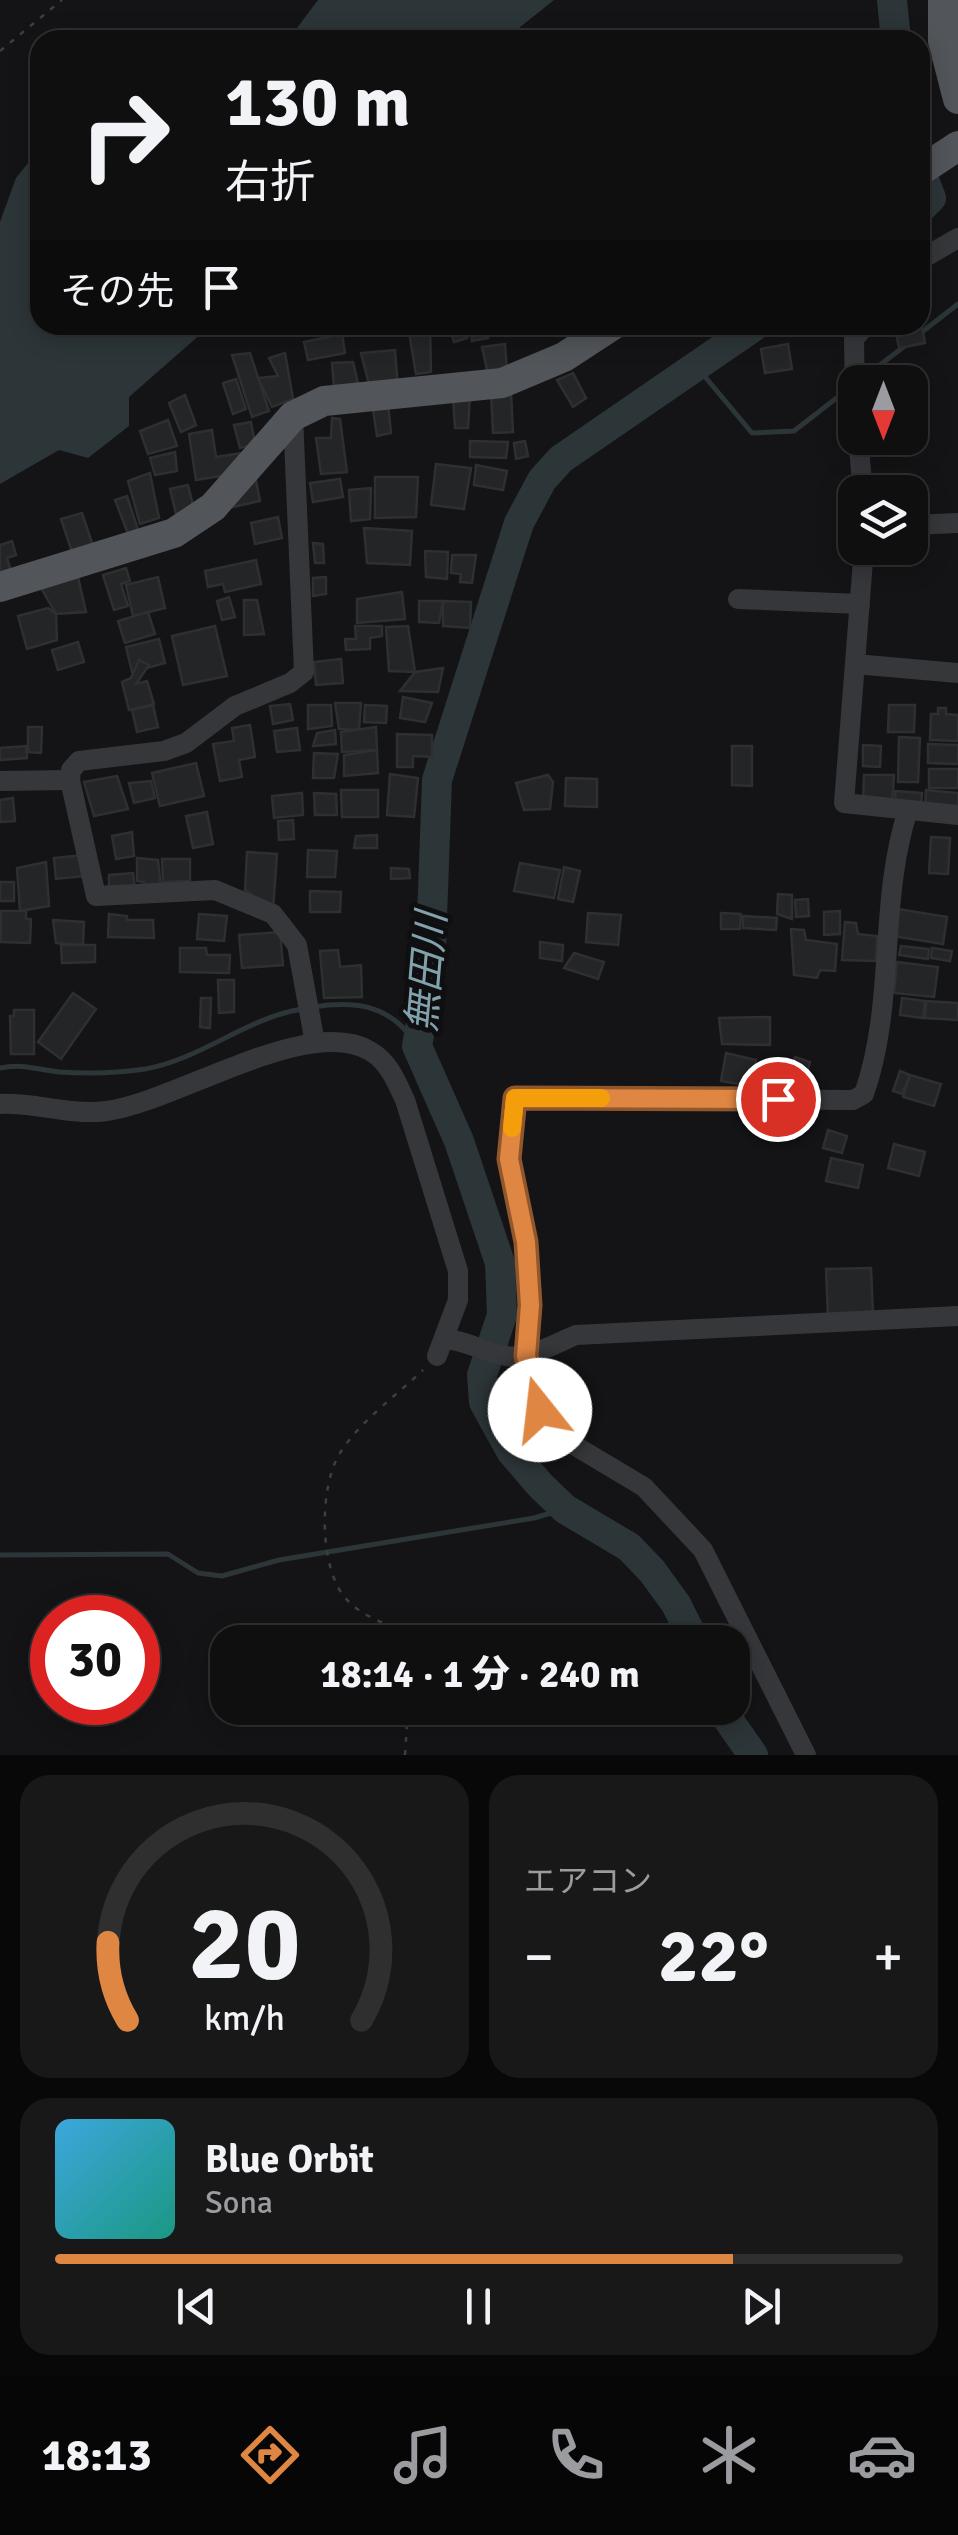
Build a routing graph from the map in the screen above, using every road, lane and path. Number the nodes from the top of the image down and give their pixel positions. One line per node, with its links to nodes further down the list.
1 (62, 0): 3 (path)
2 (943, 0): 4 (main road)
3 (0, 51)
4 (958, 99)
5 (955, 148): 6 (main road)
6 (930, 164)
7 (955, 240): 8 (street); 9 (street)
8 (930, 254)
9 (930, 262)
10 (598, 335): 13 (main road)
11 (857, 335): 12 (street)
12 (854, 365)
13 (293, 416): 17 (main road); 22 (street)
14 (958, 522): 15 (street)
15 (928, 524)
16 (863, 565): 19 (street)
17 (0, 587)
18 (738, 598): 19 (street)
19 (860, 604): 20 (street)
20 (855, 664): 21 (street); 24 (street)
21 (958, 673)
22 (70, 780): 23 (street); 26 (street)
23 (0, 781)
24 (908, 810): 25 (street); 30 (street)
25 (958, 815)
26 (315, 1043): 27 (street); 29 (street)
27 (0, 1104)
28 (958, 1316): 30 (street)
29 (445, 1345): 30 (street); 31 (path)
30 (518, 1356): 34 (street)
31 (389, 1625)
32 (407, 1725): 33 (path)
33 (406, 1755)
34 (806, 1755)

